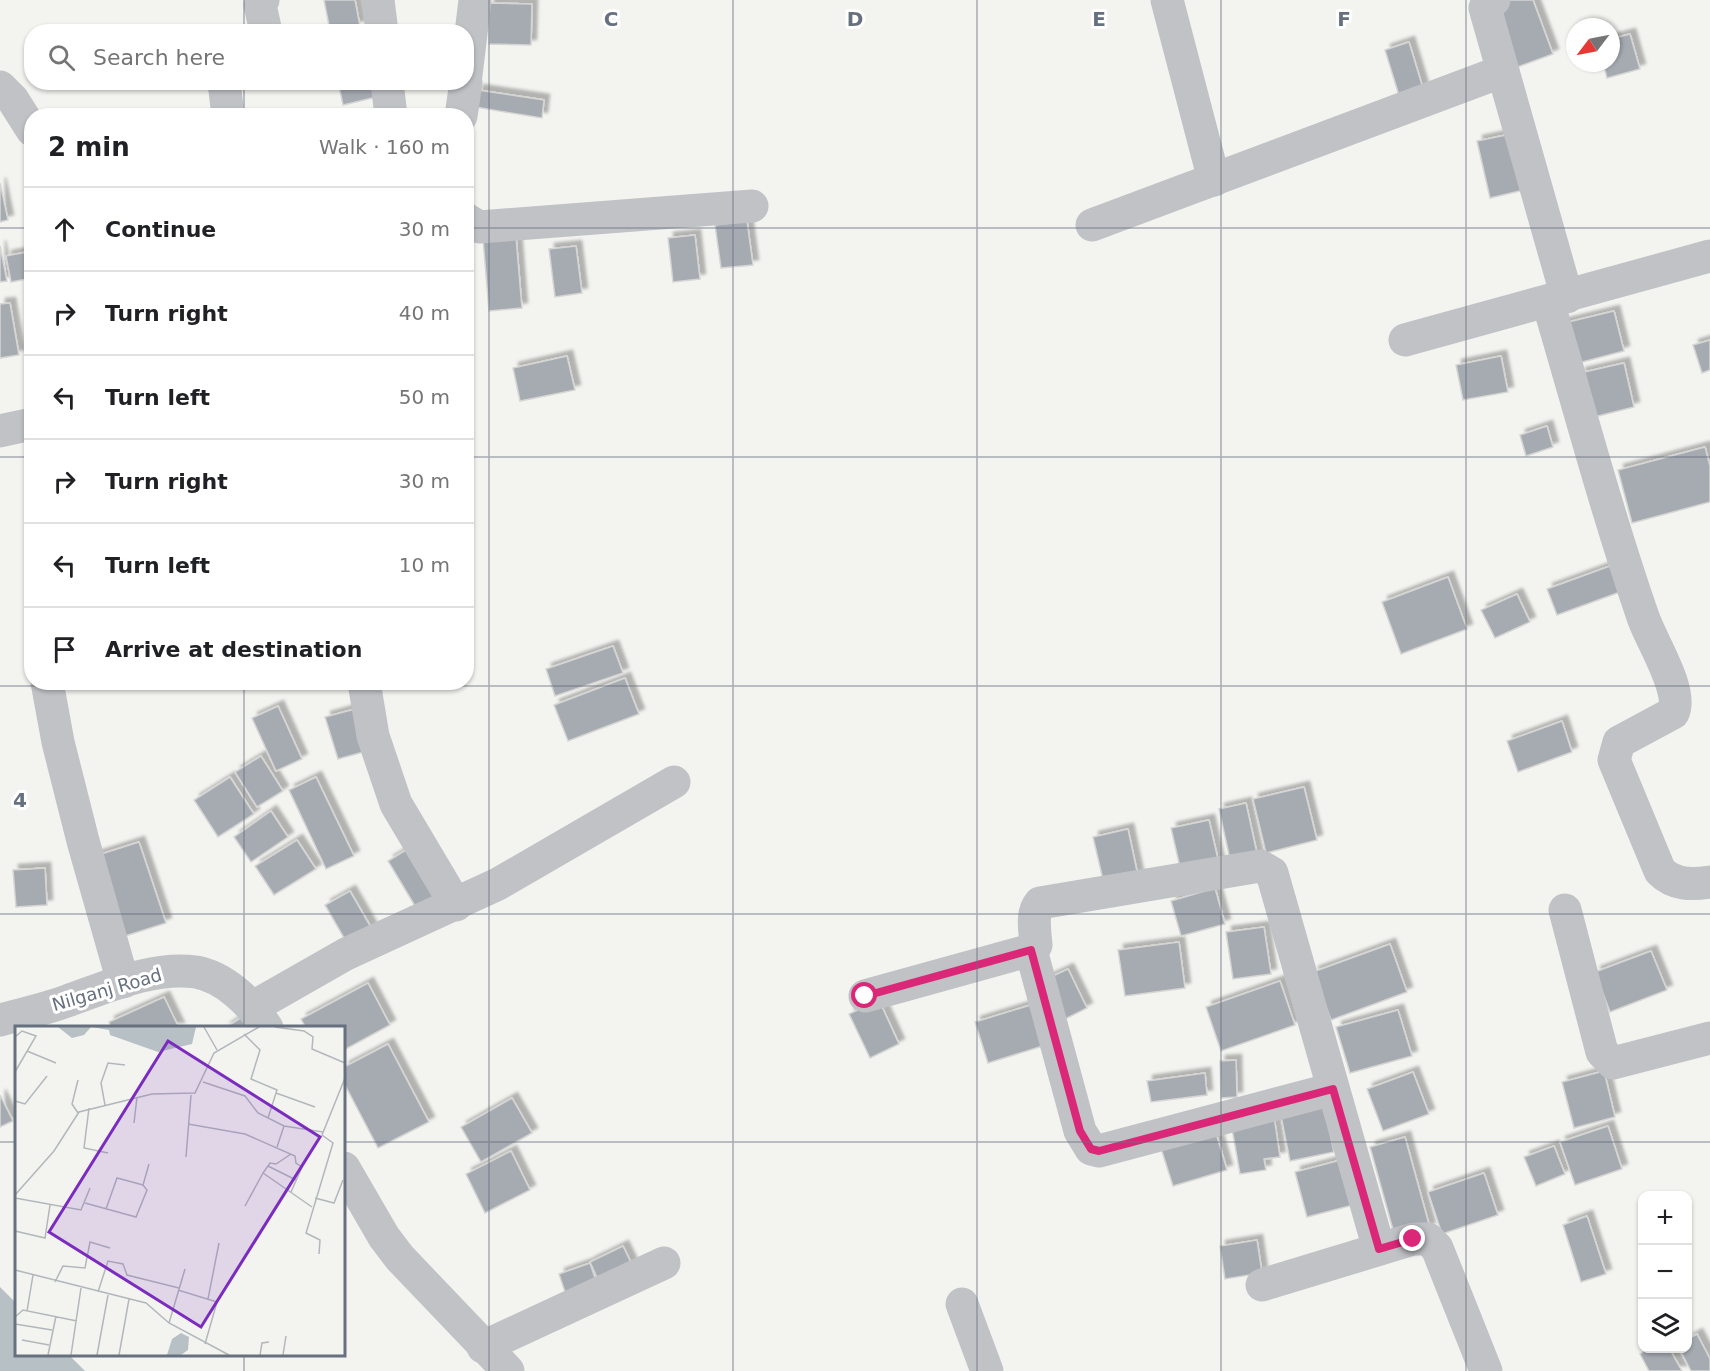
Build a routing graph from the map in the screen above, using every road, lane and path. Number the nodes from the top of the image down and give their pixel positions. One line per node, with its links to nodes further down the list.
1 (263, 0): 6 (street)
2 (378, 0): 7 (street)
3 (475, 0): 8 (street)
4 (1167, 0): 18 (street)
5 (1494, 0): 9 (street)
6 (264, 24)
7 (381, 24)
8 (472, 24)
9 (1503, 71): 18 (street); 23 (street)
10 (0, 87): 17 (street)
11 (225, 90): 14 (street)
12 (388, 90): 15 (street)
13 (465, 90): 16 (street)
14 (227, 108)
15 (390, 108)
16 (462, 108)
17 (24, 117)
18 (1215, 180): 21 (street)
19 (752, 206): 20 (street)
20 (474, 224)
21 (1092, 225)
22 (1710, 256): 23 (street)
23 (1557, 299): 24 (street); 30 (street)
24 (1406, 340)
25 (24, 426): 26 (street)
26 (0, 431)
27 (48, 690): 34 (street)
28 (365, 690): 31 (street)
29 (674, 783): 31 (street)
30 (1710, 882)
31 (456, 905): 36 (street)
32 (1565, 910): 38 (street)
33 (1031, 950): 35 (street); 39 (street); 39 (street)
34 (123, 982): 36 (street, Nilganj Road); 37 (street, Nilganj Road)
35 (865, 996)
36 (260, 1017)
37 (0, 1020)
38 (1710, 1038)
39 (1333, 1089): 41 (street)
40 (345, 1170): 45 (street)
41 (1379, 1249): 43 (street); 48 (street)
42 (664, 1263): 45 (street)
43 (1262, 1285)
44 (962, 1304): 47 (street)
45 (483, 1347): 46 (street)
46 (508, 1371)
47 (987, 1371)
48 (1486, 1371)

